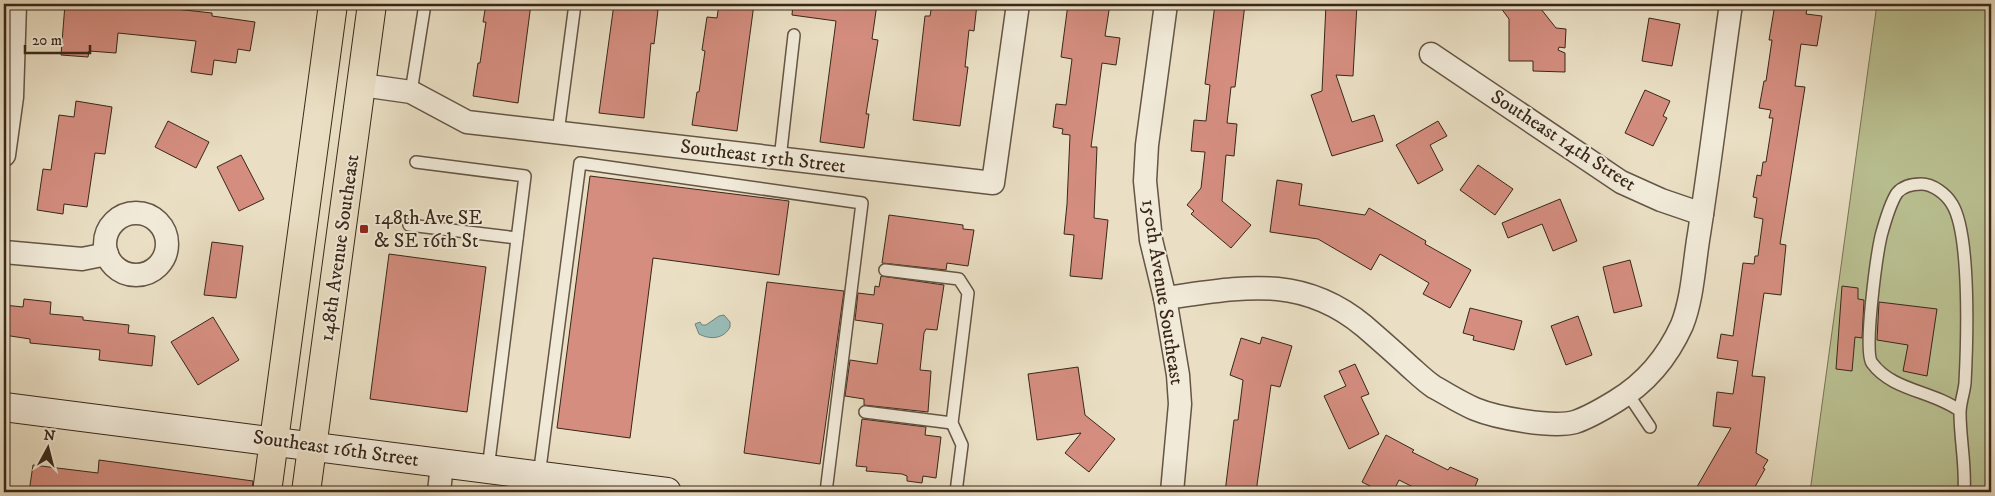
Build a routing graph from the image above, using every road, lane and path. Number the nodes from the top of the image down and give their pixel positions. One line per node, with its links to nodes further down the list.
1 (15, 4): 14 (street)
2 (334, 4): 30 (main road, 148th Avenue Southeast)
3 (372, 4): 11 (main road, 148th Avenue Southeast)
4 (425, 4): 12 (lane)
5 (575, 4): 13 (lane)
6 (1018, 4): 15 (street, Southeast 15th Street)
7 (1166, 4): 23 (street, 150th Avenue Southeast)
8 (1730, 4): 17 (street)
9 (794, 35): 15 (lane)
10 (1431, 54): 17 (street, Southeast 14th Street)
11 (362, 85): 12 (street, Southeast 15th Street); 31 (main road, 148th Avenue Southeast)
12 (411, 92): 13 (street, Southeast 15th Street)
13 (558, 133): 15 (street, Southeast 15th Street)
14 (4, 155)
15 (780, 159)
16 (416, 162): 19 (lane)
17 (1702, 214): 24 (street)
18 (409, 225): 19 (lane)
19 (517, 238): 33 (lane)
20 (4, 252): 21 (street)
21 (107, 254)
22 (884, 270): 28 (lane)
23 (1165, 298): 24 (street); 41 (street, 150th Avenue Southeast)
24 (1628, 394): 29 (lane)
25 (4, 407): 30 (street, Southeast 16th Street)
26 (1960, 411): 26 (lane); 42 (lane)
27 (865, 412): 28 (lane)
28 (952, 423): 40 (lane)
29 (1650, 427)
30 (275, 441): 31 (street, Southeast 16th Street); 35 (main road, 148th Avenue Southeast)
31 (312, 446): 32 (street, Southeast 16th Street); 36 (main road, 148th Avenue Southeast)
32 (442, 464): 33 (street, Southeast 16th Street); 37 (street)
33 (488, 469): 34 (street, Southeast 16th Street)
34 (530, 481): 38 (street, Southeast 16th Street); 39 (lane)
35 (267, 492)
36 (306, 492)
37 (439, 492)
38 (667, 492)
39 (826, 492)
40 (956, 492)
41 (1172, 492)
42 (1964, 492)

